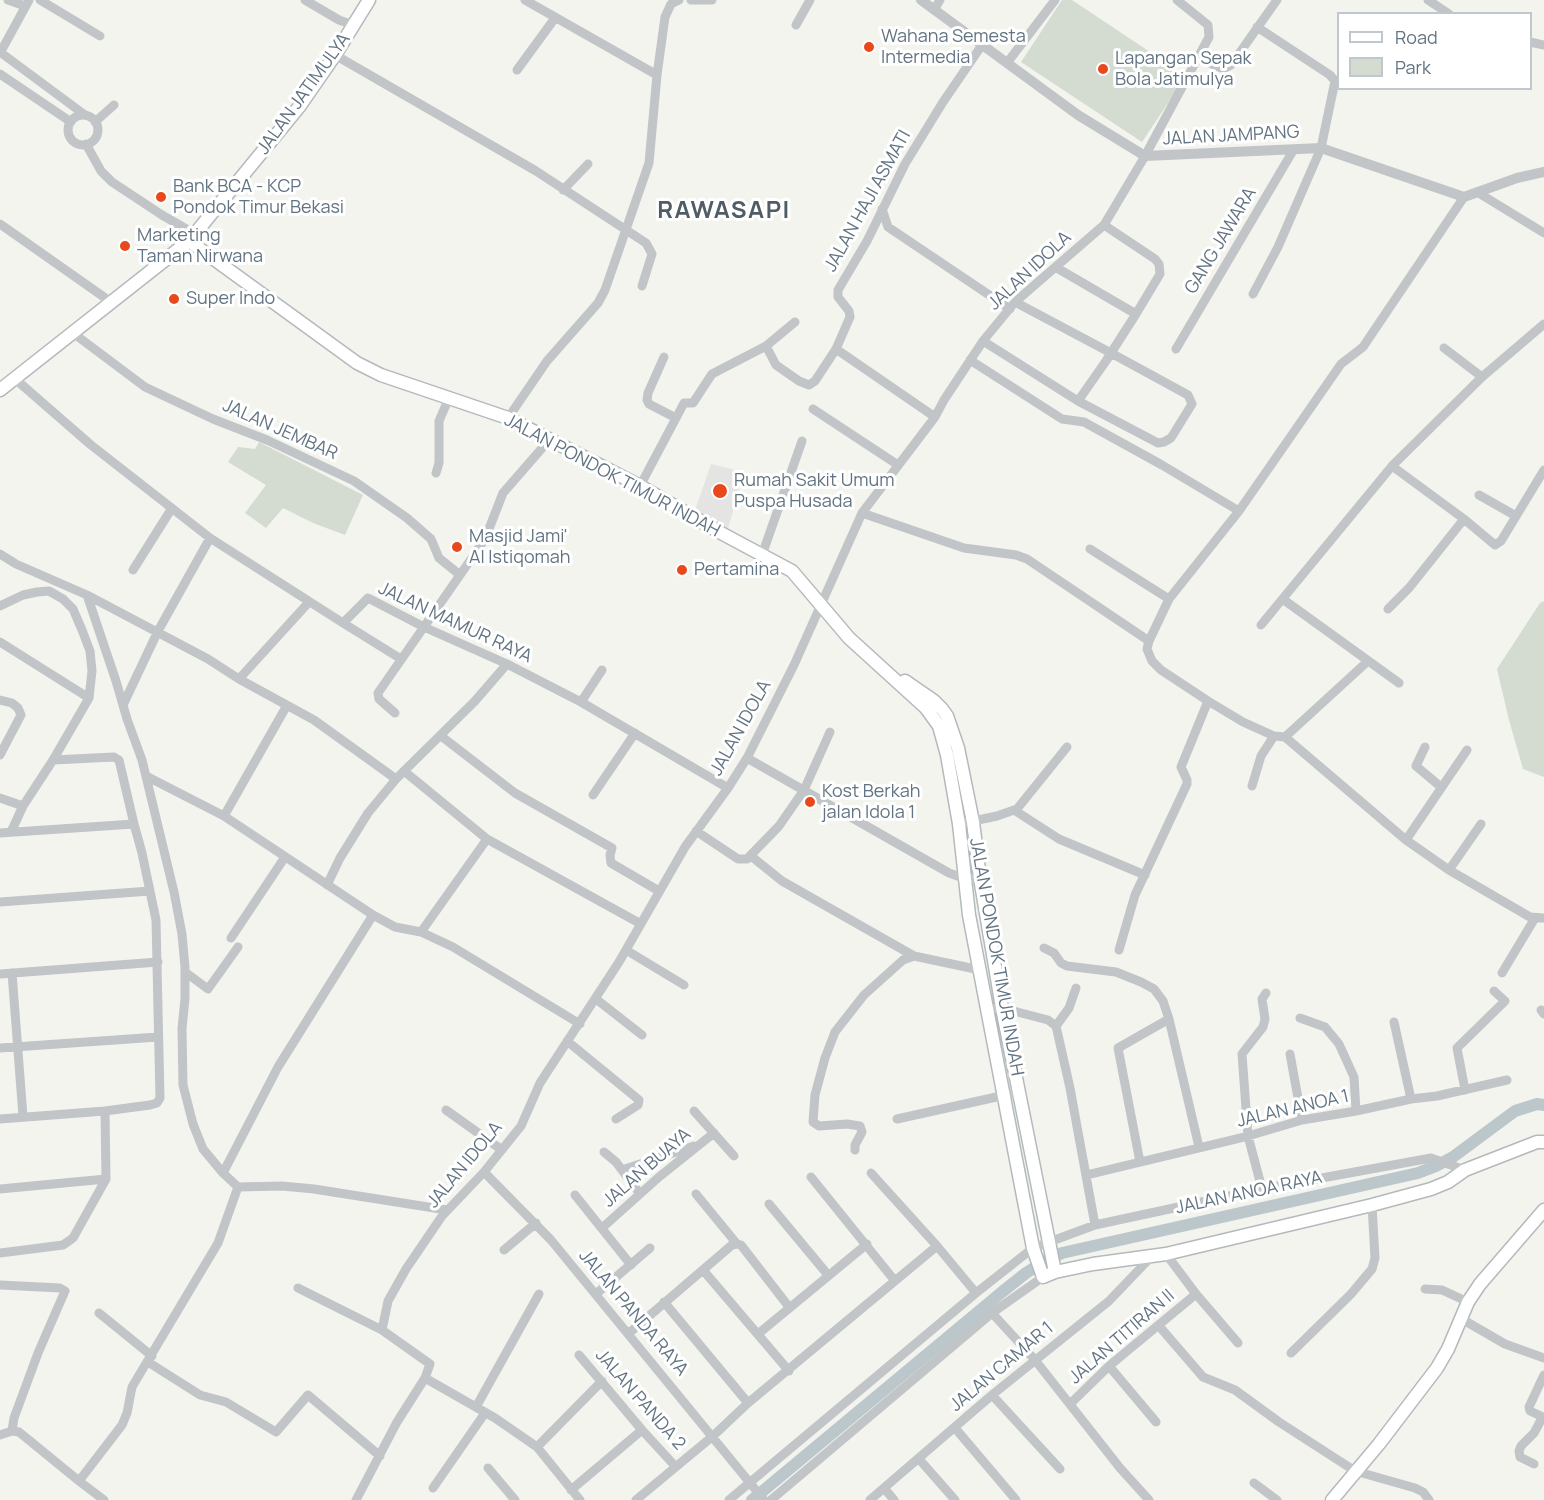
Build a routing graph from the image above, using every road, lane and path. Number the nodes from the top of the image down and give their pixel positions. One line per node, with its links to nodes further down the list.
1 (8, 0): 16 (street)
2 (40, 0): 23 (street)
3 (305, 0): 20 (street)
4 (369, 0): 20 (main road, JALAN JATIMULYA)
5 (525, 0): 19 (street)
6 (679, 0): 31 (street)
7 (691, 0): 8 (street)
8 (712, 0)
9 (810, 0): 21 (street)
10 (921, 0): 17 (street, JALAN JAMPANG)
11 (940, 0): 17 (street)
12 (1055, 0): 28 (street)
13 (1177, 0): 27 (street, JALAN IDOLA)
14 (1277, 0): 22 (street)
15 (1428, 0): 18 (street)
16 (27, 3): 25 (street)
17 (934, 10): 24 (street, JALAN JAMPANG)
18 (1446, 12)
19 (555, 18): 29 (street); 31 (street)
20 (353, 25): 26 (main road, JALAN JATIMULYA)
21 (796, 25)
22 (1257, 27): 27 (street); 37 (street)
23 (100, 36)
24 (982, 45): 28 (street, JALAN JAMPANG); 45 (street, JALAN HAJI ASMATI)
25 (0, 52): 33 (street)
26 (335, 55): 42 (street); 50 (main road, JALAN JATIMULYA)
27 (1198, 58): 39 (street, JALAN IDOLA)
28 (1007, 63): 39 (street, JALAN JAMPANG)
29 (517, 70)
30 (0, 74): 34 (street)
31 (657, 75): 48 (street)
32 (114, 105): 35 (street)
33 (85, 115): 34 (street); 35 (street)
34 (70, 122): 36 (street)
35 (95, 122): 36 (street)
36 (86, 144): 50 (street)
37 (1321, 148): 38 (street, JALAN JAMPANG); 44 (street, JALAN JAMPANG); 53 (street)
38 (1294, 149): 39 (street, JALAN JAMPANG); 64 (street, GANG JAWARA)
39 (1145, 156): 47 (street, JALAN IDOLA)
40 (588, 164): 42 (street)
41 (1544, 172): 43 (street)
42 (563, 190): 48 (street)
43 (1477, 192): 44 (street); 49 (street)
44 (1464, 197): 86 (street)
45 (882, 209): 55 (street); 63 (street, JALAN HAJI ASMATI)
46 (0, 224): 54 (street)
47 (1104, 225): 51 (street, JALAN IDOLA); 56 (street)
48 (626, 230): 52 (street); 75 (street)
49 (1544, 233)
50 (192, 237): 54 (main road, JALAN JATIMULYA); 71 (main road, JALAN PONDOK TIMUR INDAH)
51 (1057, 268): 55 (street, JALAN IDOLA); 56 (street)
52 (642, 286)
53 (1252, 294)
54 (111, 302): 59 (main road, JALAN JATIMULYA)
55 (1013, 306): 60 (street, JALAN IDOLA); 65 (street)
56 (1136, 314): 65 (street)
57 (795, 322): 61 (street)
58 (1544, 324): 69 (street)
59 (73, 333): 68 (main road, JALAN JATIMULYA); 95 (street, JALAN JEMBAR)
60 (983, 340): 67 (street, JALAN IDOLA); 72 (street)
61 (766, 346): 63 (street, JALAN HAJI ASMATI); 76 (street)
62 (1444, 348): 69 (street)
63 (836, 349): 74 (street)
64 (1176, 349)
65 (1111, 353): 72 (street); 72 (street)
66 (664, 357): 76 (street)
67 (970, 360): 74 (street, JALAN IDOLA); 86 (street)
68 (14, 378): 70 (main road, JALAN JATIMULYA); 85 (street)
69 (1482, 378): 80 (street)
70 (0, 390)
71 (449, 398): 75 (main road, JALAN PONDOK TIMUR INDAH); 82 (street)
72 (1078, 401)
73 (813, 410): 79 (street)
74 (935, 417): 79 (street, JALAN IDOLA)
75 (508, 418): 77 (main road, JALAN PONDOK TIMUR INDAH)
76 (676, 418): 83 (street)
77 (550, 439): 83 (main road, JALAN PONDOK TIMUR INDAH); 95 (street)
78 (802, 441): 93 (street)
79 (898, 465): 87 (street, JALAN IDOLA)
80 (1392, 466): 89 (street); 98 (street)
81 (1544, 470): 88 (street)
82 (436, 473)
83 (640, 486): 93 (main road, JALAN PONDOK TIMUR INDAH)
84 (1479, 495): 88 (street)
85 (172, 508): 90 (street); 94 (street)
86 (1239, 511): 97 (street)
87 (862, 513): 100 (street, JALAN IDOLA); 107 (street)
88 (1516, 516): 89 (street)
89 (1464, 519): 102 (street)
90 (210, 538): 99 (street); 106 (street)
91 (1090, 549): 97 (street)
92 (0, 554): 96 (street)
93 (762, 555): 100 (main road, JALAN PONDOK TIMUR INDAH)
94 (133, 570)
95 (460, 575): 105 (street)
96 (87, 595): 106 (street); 120 (street)
97 (1169, 599): 107 (street)
98 (1284, 600): 104 (street); 110 (street)
99 (309, 602): 103 (street); 114 (street)
100 (820, 604): 113 (main road, JALAN PONDOK TIMUR INDAH); 132 (street, JALAN IDOLA)
101 (0, 606): 116 (street)
102 (1388, 609)
103 (343, 623): 105 (street, JALAN MAMUR RAYA); 109 (street)
104 (1261, 626)
105 (424, 627): 109 (street); 111 (street, JALAN MAMUR RAYA)
106 (158, 632): 114 (street); 120 (street)
107 (1149, 641): 118 (street)
108 (0, 642): 116 (street)
109 (401, 659): 122 (street)
110 (1368, 661): 115 (street); 127 (street)
111 (507, 663): 119 (street, JALAN MAMUR RAYA); 125 (street)
112 (602, 670): 119 (street)
113 (888, 672): 146 (main road, JALAN PONDOK TIMUR INDAH); 148 (main road, JALAN PONDOK TIMUR INDAH)
114 (238, 679): 121 (street)
115 (1399, 683)
116 (89, 698): 133 (street)
117 (0, 700): 131 (street)
118 (1209, 701): 126 (street); 158 (street)
119 (581, 702): 124 (street, JALAN MAMUR RAYA)
120 (123, 705): 135 (street)
121 (286, 707): 136 (street); 145 (street)
122 (395, 713)
123 (830, 732): 140 (street)
124 (635, 733): 139 (street, JALAN MAMUR RAYA); 141 (street)
125 (441, 736): 134 (street); 163 (street)
126 (1274, 736): 127 (street); 137 (street)
127 (1285, 737): 154 (street)
128 (1067, 747): 144 (street)
129 (1425, 747): 138 (street)
130 (1467, 750): 138 (street)
131 (0, 755)
132 (747, 758): 139 (street, JALAN IDOLA); 140 (street)
133 (53, 760): 143 (street); 147 (street)
134 (404, 771): 136 (street); 153 (street)
135 (146, 776): 145 (street); 177 (street)
136 (396, 779): 161 (street)
137 (1252, 786)
138 (1442, 787): 154 (street)
139 (728, 788): 150 (street, JALAN IDOLA)
140 (804, 790): 155 (street); 160 (street)
141 (592, 795)
142 (0, 798): 143 (street)
143 (23, 807): 151 (street)
144 (1014, 810): 146 (street); 158 (street)
145 (224, 816): 156 (street)
146 (973, 822): 148 (street); 159 (main road, JALAN PONDOK TIMUR INDAH)
147 (134, 824): 151 (street); 162 (street)
148 (959, 824): 160 (main road, JALAN PONDOK TIMUR INDAH)
149 (1481, 824): 157 (street)
150 (696, 831): 155 (street); 163 (street, JALAN IDOLA)
151 (11, 832): 152 (street)
152 (0, 833)
153 (487, 839): 167 (street); 168 (street)
154 (1406, 840): 157 (street)
155 (751, 856): 174 (street)
156 (285, 857): 161 (street); 169 (street)
157 (1449, 870): 166 (street)
158 (1145, 875): 173 (street)
159 (980, 878): 160 (street); 186 (main road, JALAN PONDOK TIMUR INDAH)
160 (966, 879): 176 (main road, JALAN PONDOK TIMUR INDAH)
161 (327, 885): 165 (street)
162 (150, 891): 164 (street); 175 (street)
163 (659, 891): 167 (street, JALAN IDOLA)
164 (0, 902)
165 (373, 915): 168 (street); 226 (street)
166 (1540, 918): 179 (street)
167 (641, 924): 172 (street, JALAN IDOLA)
168 (423, 932): 191 (street)
169 (231, 938)
170 (238, 947): 177 (street)
171 (1044, 948): 189 (street)
172 (626, 950): 181 (street); 185 (street, JALAN IDOLA)
173 (1119, 950)
174 (914, 956): 176 (street); 219 (street)
175 (158, 962): 178 (street); 194 (street)
176 (980, 970): 187 (main road, JALAN PONDOK TIMUR INDAH)
177 (185, 972): 226 (street)
178 (12, 973): 180 (street); 196 (street)
179 (1502, 973)
180 (0, 974)
181 (684, 986)
182 (1076, 988): 192 (street)
183 (1494, 991): 200 (street)
184 (1266, 993): 214 (street)
185 (596, 999): 191 (street, JALAN IDOLA); 193 (street)
186 (1002, 1008): 187 (street); 192 (street); 201 (main road, JALAN PONDOK TIMUR INDAH)
187 (988, 1009): 202 (main road, JALAN PONDOK TIMUR INDAH)
188 (1300, 1018): 207 (street)
189 (1169, 1019): 217 (street); 222 (street)
190 (1394, 1022): 203 (street)
191 (580, 1024): 195 (street, JALAN IDOLA)
192 (1056, 1026): 228 (street)
193 (642, 1035)
194 (158, 1037): 196 (street); 205 (street)
195 (567, 1041): 210 (street); 218 (street, JALAN IDOLA)
196 (18, 1047): 197 (street); 208 (street)
197 (0, 1048)
198 (1290, 1054): 212 (street)
199 (1507, 1080): 200 (street, JALAN ANOA 1)
200 (1466, 1090): 203 (street, JALAN ANOA 1)
201 (1019, 1092): 202 (street); 252 (main road, JALAN PONDOK TIMUR INDAH)
202 (1004, 1097): 211 (street); 252 (main road, JALAN PONDOK TIMUR INDAH)
203 (1411, 1099): 207 (street, JALAN ANOA 1)
204 (446, 1110): 218 (street)
205 (105, 1111): 208 (street); 230 (street)
206 (694, 1111): 213 (street)
207 (1356, 1112): 212 (street, JALAN ANOA 1)
208 (23, 1116): 209 (street)
209 (0, 1119)
210 (616, 1119)
211 (897, 1119)
212 (1302, 1120): 214 (street, JALAN ANOA 1)
213 (714, 1133): 216 (street, JALAN BUAYA); 221 (street)
214 (1248, 1136): 217 (street, JALAN ANOA 1); 233 (street)
215 (1544, 1142): 224 (main road)
216 (699, 1144): 223 (street); 234 (street, JALAN BUAYA)
217 (1199, 1147): 222 (street, JALAN ANOA 1)
218 (502, 1150): 225 (street, JALAN IDOLA)
219 (855, 1150)
220 (604, 1152): 223 (street)
221 (734, 1156)
222 (1140, 1162): 228 (street, JALAN ANOA 1)
223 (622, 1170): 234 (street)
224 (1465, 1170): 233 (street, JALAN ANOA RAYA); 238 (main road)
225 (484, 1172): 239 (street, JALAN IDOLA); 241 (street, JALAN PANDA RAYA)
226 (223, 1173): 231 (street)
227 (871, 1173): 246 (street)
228 (1086, 1175): 242 (street)
229 (811, 1177): 245 (street)
230 (106, 1179): 232 (street); 249 (street)
231 (238, 1187): 239 (street); 278 (street)
232 (0, 1189)
233 (1262, 1189): 242 (street, JALAN ANOA RAYA)
234 (640, 1194): 243 (street, JALAN BUAYA)
235 (696, 1194): 244 (street)
236 (574, 1195): 243 (street, JALAN BUAYA)
237 (769, 1204): 255 (street)
238 (1372, 1205): 250 (main road); 275 (street)
239 (447, 1210): 271 (street, JALAN IDOLA)
240 (1544, 1210): 265 (main road)
241 (536, 1223): 248 (street); 262 (street, JALAN PANDA RAYA)
242 (1095, 1225): 252 (street, JALAN ANOA RAYA)
243 (602, 1228): 253 (street, JALAN BUAYA)
244 (737, 1244): 254 (street); 266 (street)
245 (867, 1244): 255 (street); 256 (street)
246 (937, 1246): 256 (street); 260 (street)
247 (651, 1248): 253 (street)
248 (504, 1250)
249 (0, 1253)
250 (1166, 1254): 251 (main road); 263 (street, JALAN TITIRAN II)
251 (1152, 1256): 252 (main road); 279 (street, JALAN CAMAR 1)
252 (1045, 1260): 260 (street); 268 (street)
253 (631, 1264): 262 (street)
254 (703, 1270): 264 (street); 273 (street)
255 (828, 1275): 266 (street)
256 (895, 1281): 281 (street)
257 (0, 1285): 293 (street)
258 (298, 1288): 271 (street)
259 (1425, 1289): 265 (street)
260 (976, 1293): 305 (street)
261 (539, 1294): 288 (street)
262 (596, 1294): 272 (street, JALAN PANDA RAYA)
263 (1196, 1294): 270 (street, JALAN TITIRAN II); 274 (street, JALAN TITIRAN II)
264 (664, 1302): 272 (street); 286 (street)
265 (1468, 1302): 269 (main road)
266 (789, 1307): 273 (street)
267 (99, 1313): 278 (street)
268 (992, 1313): 279 (street); 317 (street)
269 (1460, 1318): 277 (street); 303 (main road)
270 (1159, 1326): 280 (street, JALAN TITIRAN II); 303 (street)
271 (381, 1330): 283 (street)
272 (628, 1334): 295 (street, JALAN PANDA RAYA)
273 (758, 1334): 281 (street)
274 (1238, 1343)
275 (1291, 1353)
276 (579, 1354): 284 (street, JALAN PANDA 2)
277 (1544, 1358)
278 (150, 1359): 297 (street); 304 (street)
279 (1035, 1360): 285 (street, JALAN CAMAR 1); 287 (street)
280 (1109, 1366): 287 (street, JALAN TITIRAN II); 290 (street)
281 (789, 1371): 286 (street)
282 (1544, 1375): 299 (street)
283 (425, 1378): 288 (street); 297 (street)
284 (602, 1381): 292 (street, JALAN PANDA 2); 296 (street)
285 (992, 1395): 291 (street, JALAN CAMAR 1); 302 (street)
286 (748, 1403): 295 (street)
287 (1070, 1404): 322 (street)
288 (476, 1407): 289 (street)
289 (485, 1413): 296 (street); 307 (street)
290 (1156, 1422)
291 (955, 1428): 298 (street, JALAN CAMAR 1); 321 (street)
292 (642, 1430): 300 (street, JALAN PANDA 2); 309 (street)
293 (12, 1431): 294 (street); 304 (street)
294 (0, 1435)
295 (713, 1436): 300 (street); 305 (street, JALAN PANDA RAYA)
296 (537, 1447): 309 (street)
297 (380, 1456): 311 (street)
298 (920, 1459): 308 (street, JALAN CAMAR 1); 320 (street)
299 (1534, 1464)
300 (675, 1466): 314 (street)
301 (488, 1468): 312 (street)
302 (1060, 1469)
303 (1355, 1470): 324 (main road); 325 (street)
304 (79, 1480): 310 (street)
305 (752, 1483): 315 (street); 316 (street, JALAN PANDA RAYA)
306 (1254, 1483): 323 (street)
307 (433, 1488)
308 (884, 1488): 318 (street, JALAN CAMAR 1); 319 (street)
309 (571, 1490): 313 (street)
310 (105, 1500)
311 (356, 1500)
312 (515, 1500)
313 (580, 1500)
314 (636, 1500)
315 (729, 1500)
316 (764, 1500)
317 (771, 1500)
318 (870, 1500)
319 (894, 1500)
320 (955, 1500)
321 (1016, 1500)
322 (1149, 1500)
323 (1277, 1500)
324 (1332, 1500)
325 (1429, 1500)

